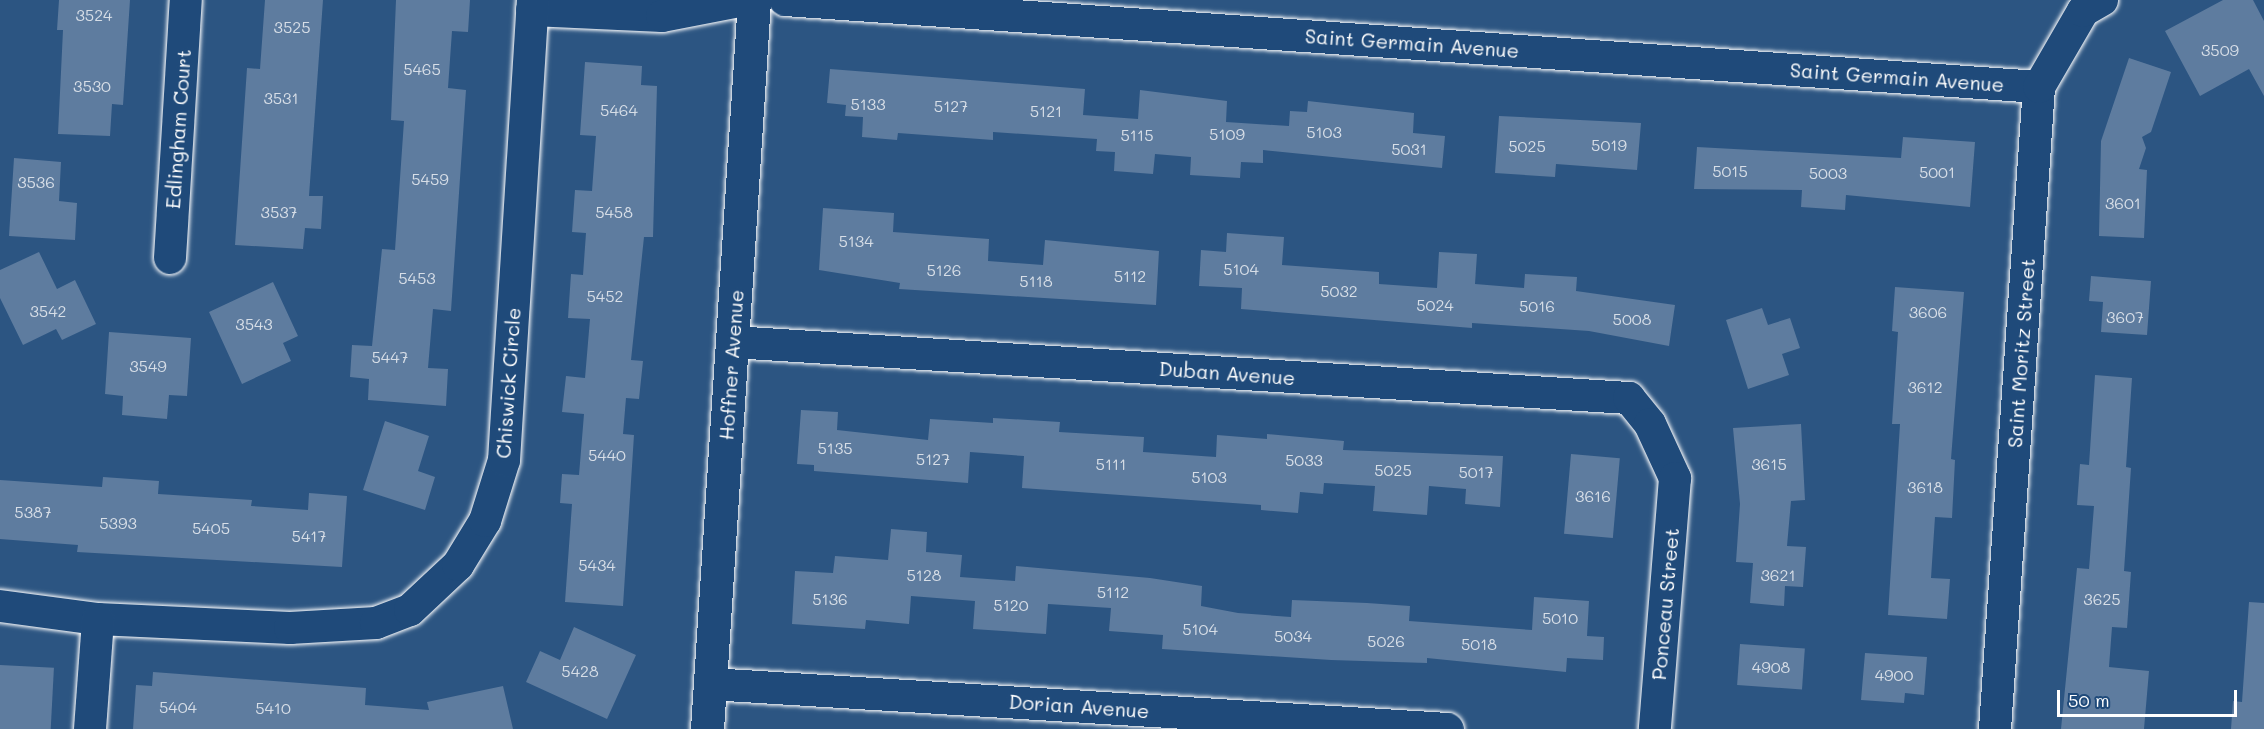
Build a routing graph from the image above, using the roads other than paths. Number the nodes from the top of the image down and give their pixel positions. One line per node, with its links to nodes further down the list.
1 (186, 0): 8 (street, Edlingham Court)
2 (744, 0): 6 (street)
3 (754, 0): 9 (main road, Hoffner Avenue)
4 (785, 0): 7 (street, Saint Germain Avenue)
5 (2102, 0): 7 (street, Saint Moritz Street)
6 (533, 5): 12 (street, Chiswick Circle)
7 (2039, 87): 18 (street, Saint Moritz Street)
8 (170, 258)
9 (733, 342): 10 (street, Duban Avenue); 13 (main road, Hoffner Avenue)
10 (1675, 478): 17 (street, Ponceau Street)
11 (0, 606): 12 (street, Chiswick Circle)
12 (98, 619): 14 (street)
13 (710, 684): 15 (main road, Hoffner Avenue); 16 (street, Dorian Avenue)
14 (90, 729)
15 (707, 729)
16 (1448, 729)
17 (1655, 729)
18 (1995, 729)

